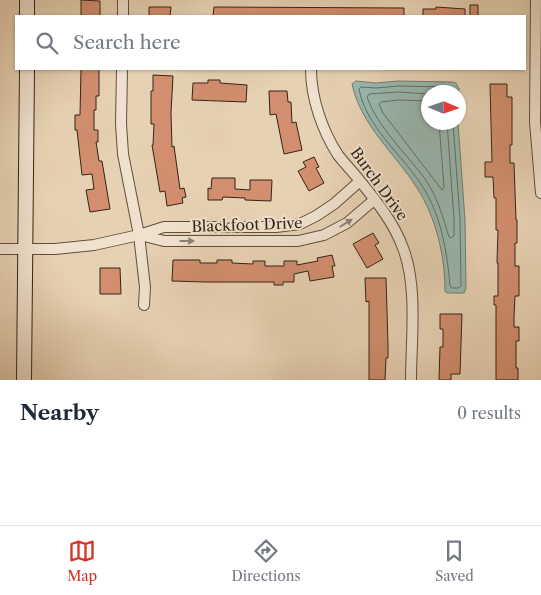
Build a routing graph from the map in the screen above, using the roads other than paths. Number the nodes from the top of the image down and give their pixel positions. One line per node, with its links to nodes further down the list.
1 (27, 0): 4 (street)
2 (124, 0): 5 (street)
3 (536, 0): 6 (street)
4 (27, 15)
5 (123, 15)
6 (530, 59): 11 (street)
7 (26, 70): 15 (street)
8 (122, 70): 13 (street)
9 (311, 70): 10 (street, Burch Drive)
10 (360, 181): 12 (street, Burch Drive); 13 (street, Blackfoot Drive)
11 (541, 193)
12 (374, 200): 13 (street, Blackfoot Drive, one-way to 12); 18 (street, Burch Drive)
13 (139, 235): 15 (street, Blackfoot Drive); 16 (street)
14 (0, 249): 15 (street, Blackfoot Drive)
15 (24, 249): 17 (street)
16 (144, 305)
17 (24, 380)
18 (411, 380)

